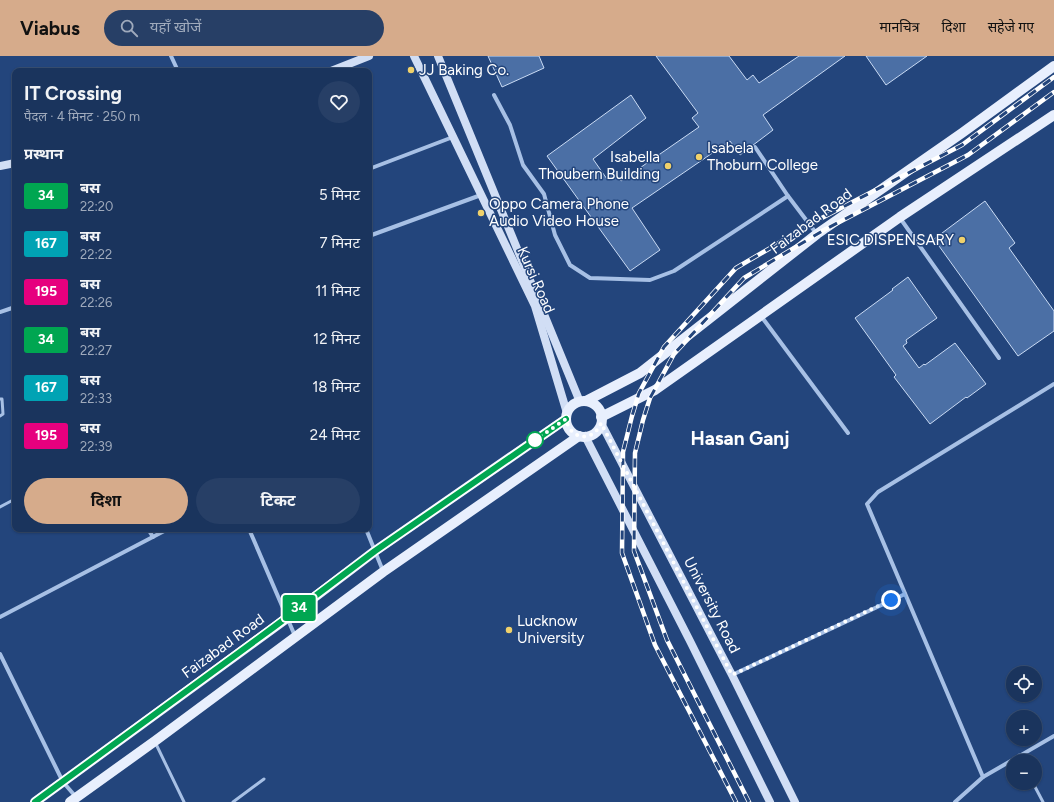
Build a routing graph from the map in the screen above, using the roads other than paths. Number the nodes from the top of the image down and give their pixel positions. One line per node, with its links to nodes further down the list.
1 (171, 56): 6 (street)
2 (369, 56): 7 (main road)
3 (414, 56): 10 (main road, Kursi Road)
4 (438, 56): 26 (main road, Kursi Road)
5 (1054, 66): 18 (main road, Faizabad Road)
6 (177, 68)
7 (339, 68)
8 (494, 95): 16 (street)
9 (1054, 115): 17 (main road)
10 (453, 137): 14 (street); 15 (main road, Kursi Road)
11 (754, 148): 16 (street)
12 (12, 164): 13 (main road)
13 (0, 166)
14 (372, 168)
15 (481, 195): 19 (street); 28 (main road, Kursi Road)
16 (788, 196): 18 (street)
17 (900, 218): 22 (main road); 23 (street)
18 (817, 234): 26 (main road, Faizabad Road)
19 (372, 235)
20 (12, 308): 21 (street)
21 (0, 312)
22 (761, 316): 29 (main road); 30 (street)
23 (999, 358)
24 (1054, 384): 41 (street)
25 (0, 400): 27 (lane)
26 (583, 401): 28 (main road); 29 (main road)
27 (0, 416)
28 (567, 416): 31 (main road); 39 (main road, Faizabad Road)
29 (601, 420): 31 (main road); 46 (main road, University Road)
30 (848, 434)
31 (582, 436): 40 (main road); 59 (main road)
32 (12, 501): 33 (lane)
33 (0, 507)
34 (150, 532): 38 (street)
35 (163, 532): 38 (street)
36 (250, 532): 43 (street)
37 (367, 532): 39 (street)
38 (153, 538): 42 (street)
39 (375, 551): 40 (street); 43 (main road, Faizabad Road)
40 (383, 572): 44 (main road)
41 (905, 594): 46 (street); 51 (street)
42 (0, 617)
43 (287, 618): 44 (street); 53 (main road, Faizabad Road)
44 (296, 636): 48 (main road)
45 (0, 654): 53 (street)
46 (732, 675): 60 (main road, University Road)
47 (1054, 736): 49 (street)
48 (155, 741): 55 (main road); 57 (lane)
49 (1021, 754)
50 (1006, 763): 51 (street)
51 (983, 777): 61 (street)
52 (264, 779): 58 (lane)
53 (63, 782): 55 (street); 56 (main road, Faizabad Road)
54 (1037, 790): 62 (lane)
55 (73, 800)
56 (35, 802)
57 (184, 802)
58 (233, 802)
59 (770, 802)
60 (795, 802)
61 (955, 802)
62 (1043, 802)

